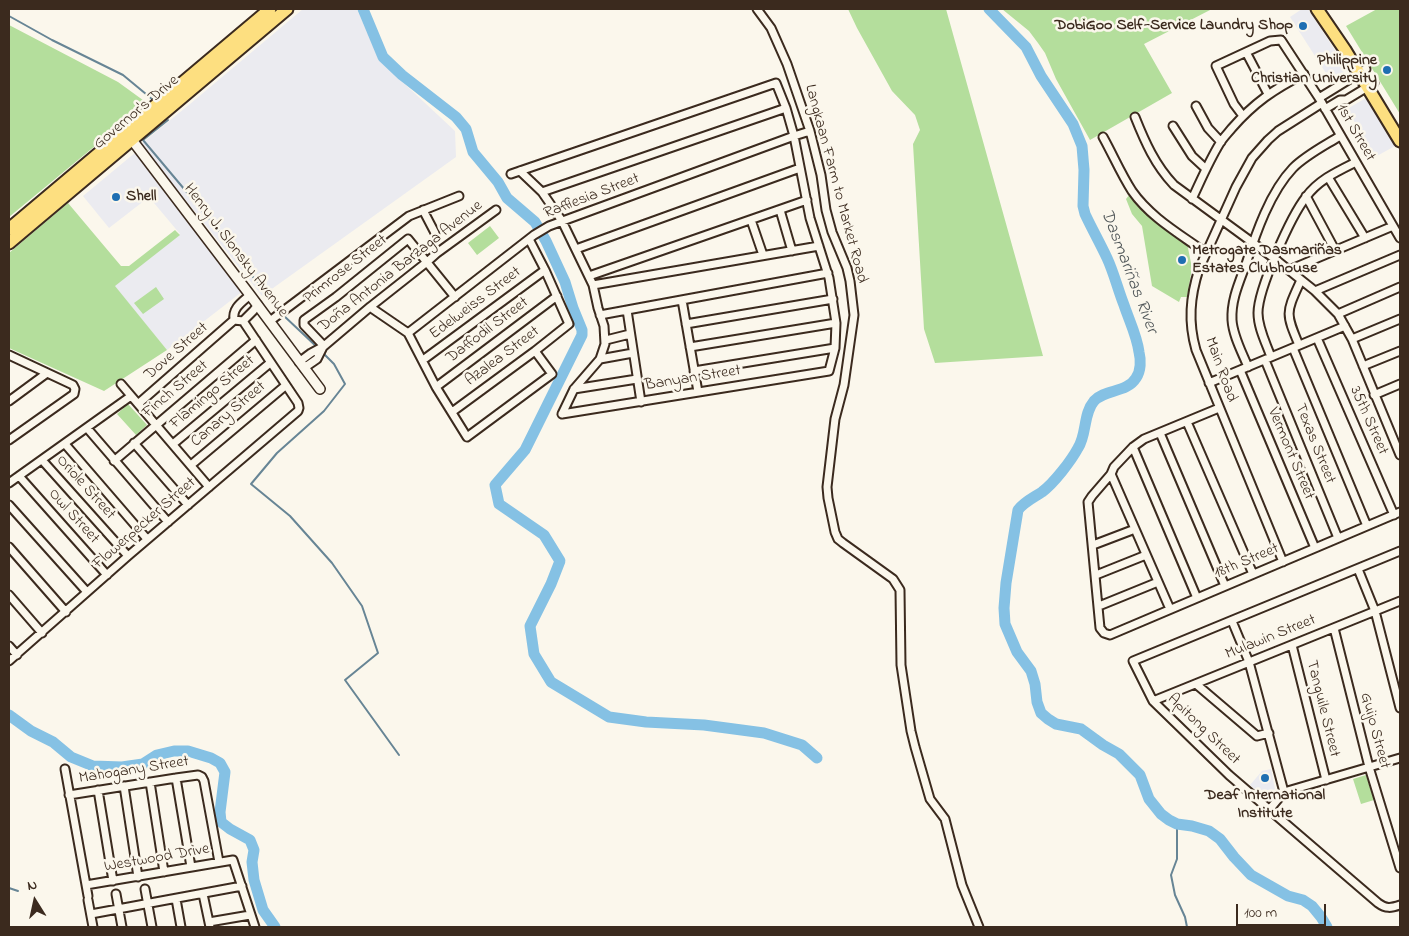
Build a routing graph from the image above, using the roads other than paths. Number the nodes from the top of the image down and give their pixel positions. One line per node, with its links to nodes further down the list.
1 (270, 9): 19 (main road, Governor's Drive)
2 (287, 9): 19 (main road, Governor's Drive)
3 (757, 9): 18 (street, Langkaan Farm to Market Road)
4 (1317, 9): 7 (main road)
5 (1326, 9): 7 (main road)
6 (1246, 52): 8 (street, 1st Street); 10 (street); 14 (street)
7 (1363, 71): 9 (main road); 11 (street, Main Road)
8 (1304, 74): 10 (street); 11 (street, 1st Street)
9 (1371, 85): 11 (street, Main Road); 17 (main road); 23 (main road)
10 (1268, 94): 14 (street)
11 (1322, 103): 21 (street, 1st Street); 40 (street, Main Road)
12 (1196, 106): 24 (street)
13 (786, 108): 20 (street); 28 (street); 31 (street)
14 (1243, 116): 24 (street)
15 (1135, 117): 34 (street)
16 (1173, 126): 27 (street)
17 (1400, 128)
18 (810, 132): 20 (street, Rafflesia Street); 216 (street, Langkaan Farm to Market Road)
19 (128, 135): 43 (main road, Governor's Drive); 49 (main road, Governor's Drive); 67 (street, Henry J. Slonsky Avenue)
20 (794, 136): 26 (street); 41 (street, Rafflesia Street)
21 (1340, 136): 25 (street, 1st Street); 48 (street)
22 (1103, 137): 54 (street)
23 (1400, 141)
24 (1221, 142): 27 (street)
25 (1356, 162): 30 (street, Texas Street); 42 (street, 1st Street)
26 (800, 168): 35 (street); 51 (street)
27 (1206, 170): 34 (street)
28 (520, 171): 29 (street); 31 (street)
29 (511, 174)
30 (1328, 177): 33 (street, Texas Street); 46 (street)
31 (542, 192): 41 (street)
32 (459, 196): 36 (street)
33 (1306, 196): 53 (street); 57 (street, Texas Street)
34 (1192, 199): 40 (street)
35 (806, 200): 38 (street); 50 (street)
36 (423, 210): 44 (street); 80 (street)
37 (496, 210): 58 (street, Doña Antonia Barzaga Avenue)
38 (780, 210): 39 (street); 52 (street)
39 (752, 220): 55 (street); 62 (street)
40 (1221, 220): 48 (street); 54 (street, Main Road)
41 (562, 221): 45 (street, Rafflesia Street); 51 (street)
42 (1393, 226): 46 (street); 47 (street, 1st Street)
43 (9, 230)
44 (435, 233)
45 (531, 237): 59 (street); 69 (street, Rafflesia Street)
46 (1365, 238): 53 (street)
47 (1400, 238)
48 (1253, 242): 57 (street); 104 (street)
49 (9, 243)
50 (819, 246): 52 (street); 61 (street)
51 (576, 249): 62 (street)
52 (792, 250): 55 (street)
53 (1335, 250): 60 (street)
54 (1206, 252): 109 (street, Main Road)
55 (763, 255): 64 (street)
56 (1400, 255): 66 (street)
57 (1275, 259): 60 (street); 98 (street, Texas Street)
58 (427, 262): 69 (street); 73 (street, Doña Antonia Barzaga Avenue); 90 (street, Primrose Street)
59 (545, 270): 68 (street); 100 (street, Edelweiss Street)
60 (1289, 270): 63 (street)
61 (828, 274): 70 (street); 71 (street)
62 (589, 276): 64 (street)
63 (1301, 280): 66 (street); 92 (street)
64 (593, 285): 76 (street)
65 (1400, 287): 75 (street)
66 (1315, 291): 75 (street)
67 (250, 295): 72 (street, Henry J. Slonsky Avenue); 78 (street, Dove Street)
68 (557, 296): 94 (street, Azalea Street); 113 (street, Daffodil Street)
69 (454, 297): 84 (street, Rafflesia Street)
70 (682, 300): 74 (street); 81 (street)
71 (833, 300): 81 (street); 82 (street)
72 (258, 305): 79 (street); 80 (street, Henry J. Slonsky Avenue)
73 (370, 307): 84 (street); 90 (street, Doña Antonia Barzaga Avenue)
74 (626, 310): 76 (street); 85 (street)
75 (1338, 314): 83 (street)
76 (600, 315): 89 (street)
77 (1400, 319): 87 (street)
78 (234, 320): 79 (street); 121 (street, Dove Street)
79 (243, 321): 88 (street)
80 (270, 321): 102 (street, Henry J. Slonsky Avenue)
81 (686, 324): 91 (street)
82 (836, 324): 91 (street); 93 (street)
83 (1345, 326): 86 (street); 87 (street)
84 (408, 333): 100 (street)
85 (630, 334): 89 (street); 96 (street)
86 (1316, 338): 92 (street); 143 (street, 35th Street)
87 (1352, 339): 103 (street)
88 (256, 340): 101 (street); 125 (street, Finch Street)
89 (606, 340): 99 (street)
90 (324, 346): 102 (street, Doña Antonia Barzaga Avenue)
91 (690, 347): 106 (street)
92 (1296, 347): 98 (street); 145 (street)
93 (835, 348): 106 (street); 116 (street, Banyan Street)
94 (536, 351): 123 (street, Azalea Street); 123 (street)
95 (1400, 351): 103 (street)
96 (633, 353): 99 (street); 108 (street)
97 (11, 358): 107 (street)
98 (1268, 358): 104 (street); 147 (street, Texas Street)
99 (600, 359): 114 (street)
100 (423, 360): 113 (street)
101 (270, 363): 112 (street); 131 (street, Flamingo Street)
102 (302, 365): 115 (street, Henry J. Slonsky Avenue)
103 (1363, 366): 117 (street)
104 (1248, 367): 105 (street)
105 (1240, 370): 109 (street); 151 (street, Vermont Street)
106 (694, 371): 116 (street)
107 (47, 373): 119 (street); 128 (street)
108 (637, 379): 114 (street); 120 (street)
109 (1209, 383): 122 (street, Main Road)
110 (121, 384): 118 (street)
111 (1400, 384): 117 (street)
112 (285, 386): 136 (street, Canary Street); 140 (street, Flowerpecker Street)
113 (436, 387): 123 (street)
114 (574, 389): 120 (street, Banyan Street)
115 (320, 390)
116 (698, 392): 120 (street, Banyan Street)
117 (1374, 395): 133 (street)
118 (131, 396): 121 (street); 126 (street)
119 (9, 402)
120 (641, 402)
121 (138, 404): 125 (street)
122 (1219, 408): 124 (street); 155 (street, Main Road)
123 (452, 412)
124 (1187, 422): 127 (street); 157 (street)
125 (156, 425): 129 (street, Finch Street); 131 (street)
126 (87, 428): 130 (street); 135 (street)
127 (1160, 433): 132 (street); 161 (street)
128 (9, 440)
129 (134, 443): 135 (street, Finch Street); 142 (street)
130 (65, 444): 134 (street); 148 (street)
131 (173, 444): 136 (street)
132 (1133, 447): 137 (street); 164 (street)
133 (1400, 455)
134 (42, 460): 138 (street); 154 (street, Oriole Street)
135 (114, 460): 144 (street)
136 (191, 465): 140 (street)
137 (1111, 474): 146 (street); 149 (street)
138 (19, 476): 139 (street); 158 (street, Owl Street)
139 (9, 483)
140 (209, 487): 142 (street, Flowerpecker Street)
141 (9, 505): 162 (street)
142 (188, 505): 144 (street, Flowerpecker Street)
143 (1397, 513): 145 (street, 18th Street)
144 (168, 522): 148 (street, Flowerpecker Street)
145 (1366, 526): 147 (street, 18th Street)
146 (1135, 529): 149 (street); 153 (street)
147 (1338, 538): 151 (street, 18th Street)
148 (148, 540): 154 (street, Flowerpecker Street)
149 (1093, 545): 159 (street)
150 (9, 546): 169 (street)
151 (1315, 548): 155 (street, 18th Street)
152 (1400, 552): 156 (street, Apitong Street)
153 (1146, 555): 159 (street); 160 (street)
154 (128, 556): 158 (street, Flowerpecker Street)
155 (1283, 562): 157 (street, 18th Street)
156 (1358, 569): 168 (street); 170 (street, Apitong Street)
157 (1253, 574): 161 (street, 18th Street)
158 (107, 575): 162 (street, Flowerpecker Street)
159 (1096, 575): 166 (street)
160 (1158, 582): 166 (street); 167 (street)
161 (1225, 586): 164 (street, 18th Street)
162 (87, 592): 169 (street, Flowerpecker Street)
163 (9, 595): 172 (street)
164 (1197, 598): 167 (street, 18th Street)
165 (1400, 601): 168 (street, Mulawin Street)
166 (1099, 606): 167 (street, 18th Street)
167 (1170, 610)
168 (1375, 611): 171 (street, Mulawin Street); 180 (street)
169 (66, 612): 172 (street, Flowerpecker Street)
170 (1232, 621): 177 (street); 179 (street, Apitong Street)
171 (1334, 628): 173 (street, Mulawin Street); 183 (street, Guijo Street)
172 (42, 633): 175 (street, Flowerpecker Street)
173 (1292, 645): 177 (street, Mulawin Street); 186 (street, Tanguile Street)
174 (9, 646): 175 (street)
175 (17, 655): 176 (street, Flowerpecker Street)
176 (9, 661)
177 (1249, 662): 178 (street, Mulawin Street); 181 (street)
178 (1196, 684): 179 (street, Mulawin Street); 181 (street)
179 (1153, 701): 192 (street, Apitong Street)
180 (1400, 708)
181 (1269, 733): 190 (street)
182 (1400, 758): 183 (street)
183 (1369, 767): 186 (street); 195 (street, Guijo Street)
184 (65, 769): 191 (street)
185 (176, 778): 187 (street, Mahogany Street); 193 (street, Mahogany Street); 194 (street)
186 (1326, 780): 190 (street)
187 (150, 782): 188 (street, Mahogany Street); 196 (street)
188 (124, 786): 189 (street, Mahogany Street); 197 (street)
189 (98, 790): 191 (street, Mahogany Street); 198 (street)
190 (1284, 792): 192 (street)
191 (69, 795): 199 (street)
192 (1269, 810): 206 (street, Apitong Street)
193 (219, 862): 194 (street, Westwood Drive); 200 (street, Westwood Drive)
194 (191, 867): 196 (street, Westwood Drive)
195 (1400, 868)
196 (164, 872): 197 (street, Westwood Drive)
197 (138, 877): 198 (street, Westwood Drive)
198 (113, 881): 199 (street, Westwood Drive)
199 (86, 885): 208 (street)
200 (242, 886): 203 (street); 209 (street)
201 (145, 889): 205 (street)
202 (116, 894): 207 (street)
203 (203, 894): 204 (street); 210 (street)
204 (176, 899): 205 (street); 214 (street)
205 (148, 904): 207 (street); 213 (street)
206 (1400, 905)
207 (119, 909): 208 (street); 212 (street)
208 (91, 914): 211 (street)
209 (250, 915): 210 (street); 215 (street)
210 (209, 924)
211 (93, 927)
212 (122, 927)
213 (152, 927)
214 (181, 927)
215 (255, 927)
216 (979, 927)

